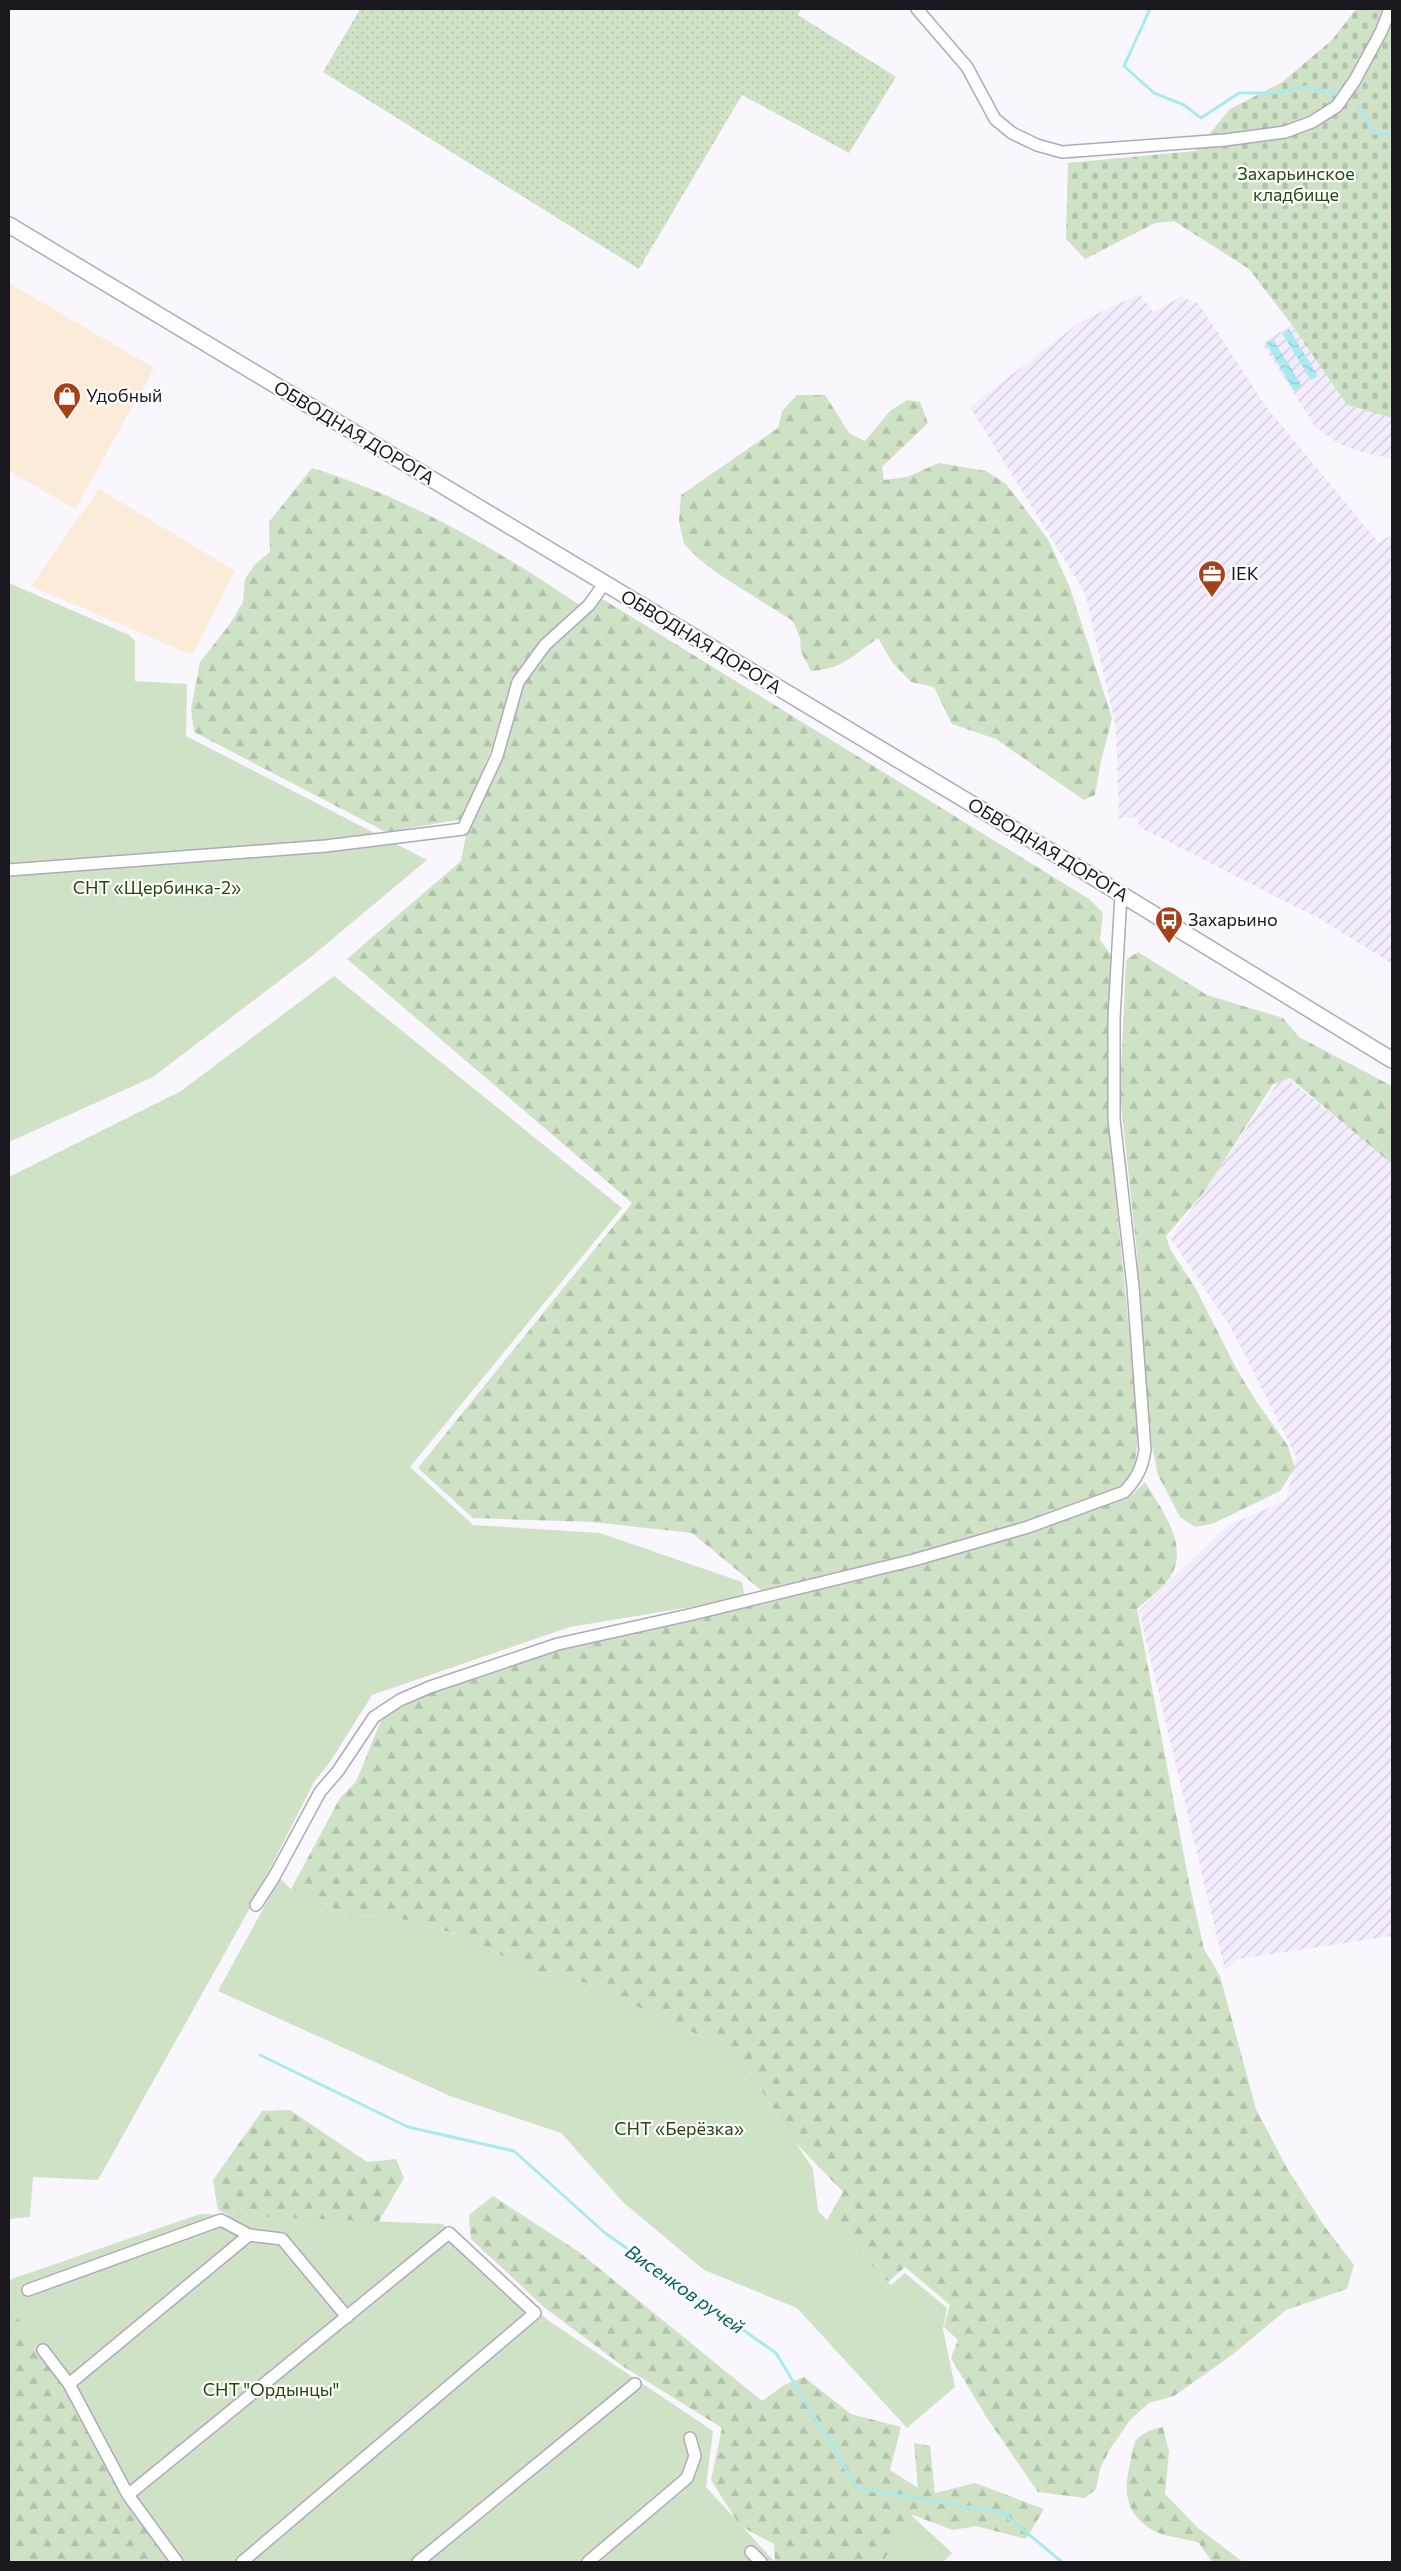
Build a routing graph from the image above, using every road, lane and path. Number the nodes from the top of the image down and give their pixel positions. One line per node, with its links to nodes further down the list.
1 (917, 9): 2 (street)
2 (1390, 9)
3 (9, 225): 4 (main road, ОБВОДНАЯ ДОРОГА)
4 (604, 584): 5 (street); 6 (main road, ОБВОДНАЯ ДОРОГА)
5 (9, 870)
6 (1121, 894): 7 (main road, ОБВОДНАЯ ДОРОГА); 8 (street)
7 (1392, 1060)
8 (256, 1905)
9 (249, 2235): 10 (street); 11 (street); 13 (street)
10 (28, 2290)
11 (346, 2317): 16 (street); 19 (street)
12 (43, 2350): 13 (street)
13 (68, 2384): 16 (street)
14 (635, 2384): 20 (street)
15 (690, 2438): 21 (street)
16 (128, 2495): 18 (street)
17 (751, 2552): 22 (street)
18 (177, 2562)
19 (242, 2562)
20 (418, 2562)
21 (588, 2562)
22 (761, 2562)

